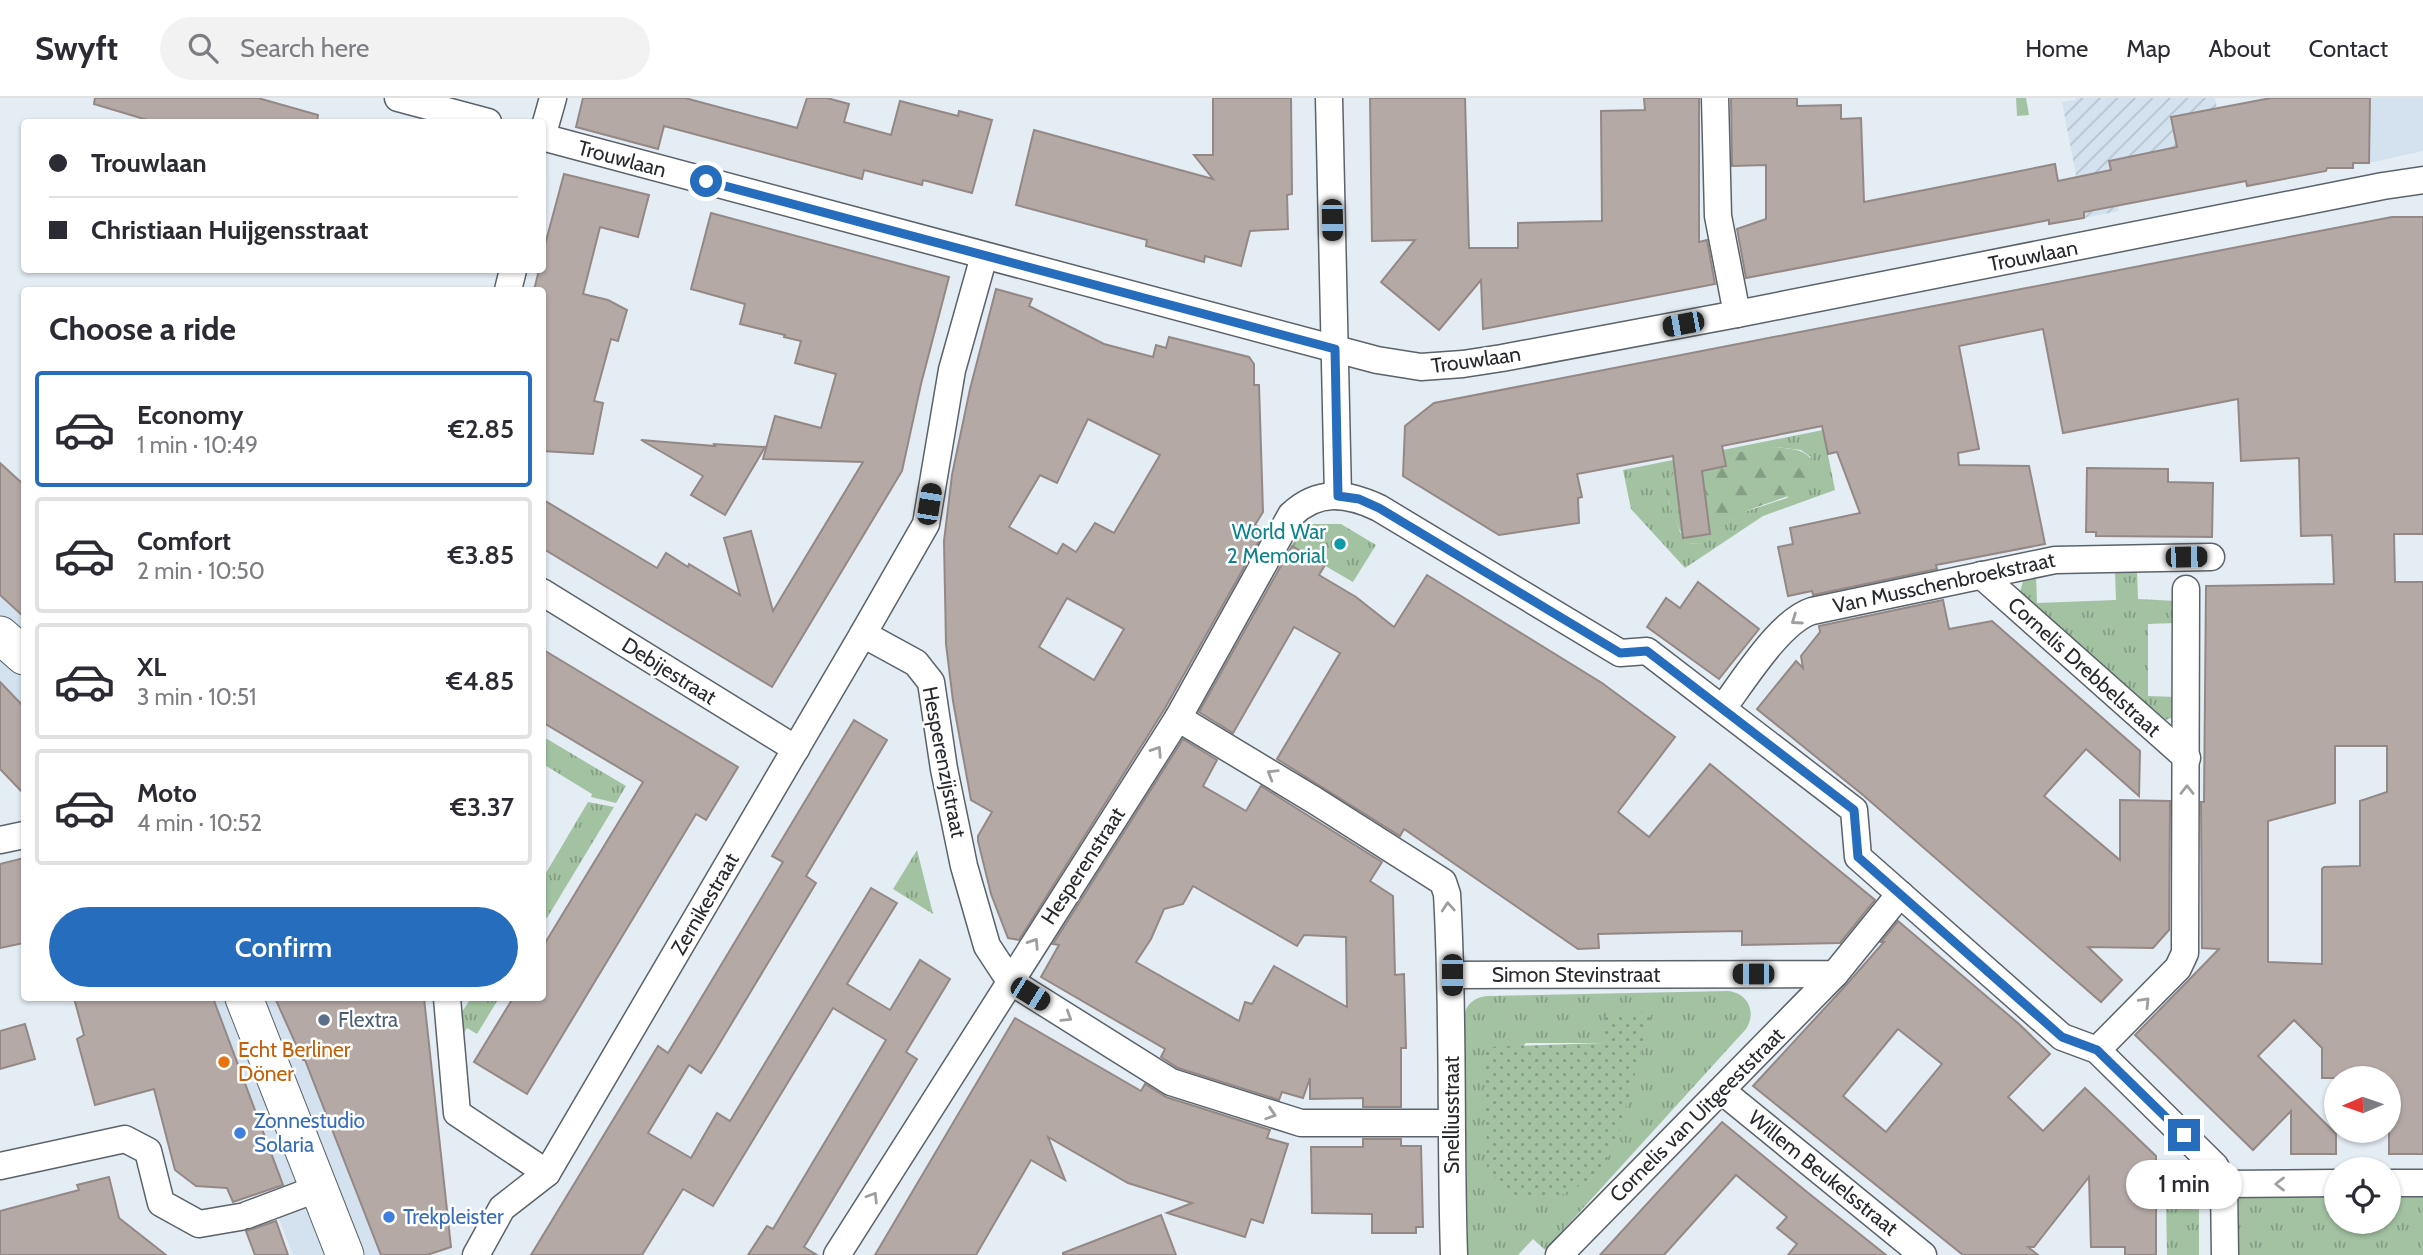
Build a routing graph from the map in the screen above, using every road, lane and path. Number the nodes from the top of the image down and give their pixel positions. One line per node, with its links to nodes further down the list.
1 (398, 98): 5 (street)
2 (553, 98): 6 (street)
3 (1329, 98): 11 (street)
4 (1715, 98): 10 (street)
5 (477, 119)
6 (546, 123)
7 (546, 138): 9 (street, Trouwlaan)
8 (2423, 180): 10 (street, Trouwlaan)
9 (984, 256): 11 (street, Trouwlaan); 17 (street)
10 (1737, 314): 11 (street, Trouwlaan)
11 (1335, 349): 12 (street)
12 (1338, 496): 20 (street); 21 (street, Hesperenstraat)
13 (2211, 557): 14 (street, Van Musschenbroekstraat)
14 (1980, 575): 20 (street, Van Musschenbroekstraat, one-way to 20); 23 (street, Cornelis Drebbelstraat)
15 (2186, 589): 23 (street, Cornelis Drebbelstraat)
16 (546, 594): 22 (street, Debijestraat)
17 (863, 634): 22 (street, Zernikestraat); 29 (street, Hesperenzijstraat)
18 (0, 635): 19 (street)
19 (21, 653)
20 (1723, 708): 26 (street)
21 (1178, 718): 28 (street, one-way to 21); 29 (street, Hesperenstraat, one-way to 21)
22 (796, 749): 36 (street, Zernikestraat)
23 (2187, 758): 32 (street, Cornelis Drebbelstraat, one-way to 23)
24 (21, 836): 25 (street)
25 (0, 840)
26 (1900, 894): 27 (street); 32 (street)
27 (1835, 974): 28 (street, Simon Stevinstraat); 33 (street, Cornelis van Uitgeeststraat)
28 (1452, 975): 34 (street, Snelliusstraat)
29 (1010, 981): 34 (street, one-way to 34); 44 (street, Hesperenstraat, one-way to 29)
30 (245, 1001): 41 (street)
31 (447, 1001): 36 (street)
32 (2097, 1050): 40 (street)
33 (1722, 1091): 46 (street, Cornelis van Uitgeeststraat); 47 (street, Willem Beukelsstraat)
34 (1451, 1123): 45 (street, Snelliusstraat)
35 (0, 1166): 41 (street)
36 (547, 1173): 43 (street)
37 (2324, 1183): 40 (street, one-way to 40)
38 (2401, 1183): 39 (street)
39 (2423, 1183)
40 (2224, 1184): 48 (street)
41 (319, 1188): 42 (street)
42 (345, 1255)
43 (475, 1255)
44 (837, 1255)
45 (1454, 1255)
46 (1559, 1255)
47 (1923, 1255)
48 (2225, 1255)

